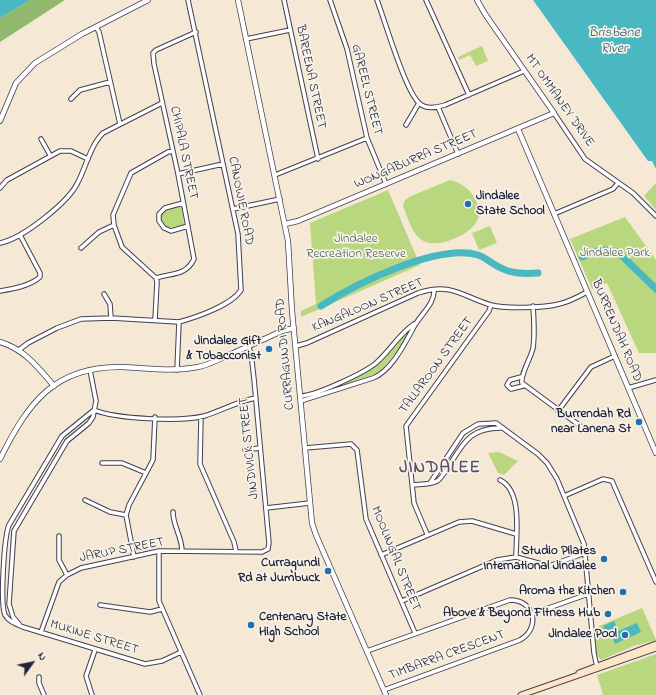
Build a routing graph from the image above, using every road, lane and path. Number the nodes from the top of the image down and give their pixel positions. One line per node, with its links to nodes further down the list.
1 (148, 0): 9 (street)
2 (188, 0): 11 (street, CANOWIE ROAD)
3 (238, 0): 12 (street, CURRAGUNDI ROAD)
4 (284, 0): 10 (street, BAREENA STREET)
5 (330, 0): 25 (street, GAREEL STREET)
6 (377, 0): 18 (street)
7 (426, 0): 15 (street)
8 (477, 0): 13 (street, MT OMMANEY DRIVE)
9 (96, 27): 14 (street); 21 (street)
10 (290, 30): 12 (street); 31 (street, BAREENA STREET)
11 (196, 32): 17 (street, CHIPALA STREET); 32 (street, CANOWIE ROAD)
12 (246, 39): 34 (street, CURRAGUNDI ROAD)
13 (524, 71): 15 (street); 20 (street, MT OMMANEY DRIVE)
14 (110, 82): 16 (street); 22 (street)
15 (468, 95): 19 (street)
16 (71, 99)
17 (162, 103): 22 (street); 27 (street, CHIPALA STREET)
18 (419, 103): 19 (street); 23 (street)
19 (438, 107): 28 (street)
20 (554, 113): 24 (street, WONGABURRA STREET); 35 (street, MT OMMANEY DRIVE)
21 (0, 121)
22 (120, 124): 30 (street)
23 (406, 125)
24 (518, 129): 28 (street, WONGABURRA STREET); 41 (street, BURRENDAH ROAD)
25 (367, 138): 31 (street); 36 (street, GAREEL STREET)
26 (41, 139): 29 (street)
27 (173, 151): 33 (street, CHIPALA STREET); 44 (street)
28 (458, 154): 36 (street, WONGABURRA STREET)
29 (50, 155): 30 (street); 37 (street)
30 (88, 159): 46 (street)
31 (318, 159): 34 (street)
32 (223, 164): 33 (street); 40 (street, CANOWIE ROAD)
33 (178, 174): 39 (street, CHIPALA STREET)
34 (275, 175): 38 (street, CURRAGUNDI ROAD)
35 (618, 183): 41 (street); 42 (street, MT OMMANEY DRIVE)
36 (386, 184): 43 (street, WONGABURRA STREET)
37 (0, 188)
38 (280, 199): 40 (street); 43 (street, CURRAGUNDI ROAD)
39 (183, 203): 45 (street, CHIPALA STREET); 45 (street)
40 (233, 209): 58 (street, CANOWIE ROAD)
41 (554, 214): 52 (street, BURRENDAH ROAD)
42 (656, 216)
43 (286, 224): 60 (street, CURRAGUNDI ROAD)
44 (114, 225): 48 (street); 49 (street)
45 (188, 226): 49 (street, CHIPALA STREET)
46 (20, 235): 47 (street); 51 (street)
47 (0, 243)
48 (81, 248)
49 (156, 278): 57 (street)
50 (434, 290): 54 (street, KANGALOON STREET); 59 (street); 63 (street, KANGALOON STREET)
51 (0, 291)
52 (587, 292): 55 (street, KANGALOON STREET); 65 (street, BURRENDAH ROAD)
53 (104, 294): 56 (street)
54 (491, 305): 55 (street, KANGALOON STREET); 90 (street, TALLAROON STREET)
55 (533, 306): 68 (street)
56 (111, 318): 57 (street, CANOWIE ROAD); 64 (street, CANOWIE ROAD)
57 (155, 320): 58 (street, CANOWIE ROAD)
58 (180, 322): 67 (street)
59 (417, 322): 74 (street); 74 (street)
60 (294, 328): 62 (street); 63 (street, CURRAGUNDI ROAD)
61 (0, 342): 64 (street)
62 (248, 346): 67 (street); 73 (street, JINDIVICK STREET)
63 (296, 346): 74 (street, CURRAGUNDI ROAD)
64 (19, 350): 70 (street)
65 (615, 356): 72 (street, BURRENDAH ROAD); 76 (street)
66 (90, 370): 67 (street); 70 (street); 75 (street)
67 (177, 370)
68 (521, 377): 71 (street); 71 (street)
69 (656, 380): 72 (street)
70 (54, 386): 85 (street)
71 (523, 386): 76 (street)
72 (628, 388): 84 (street, BURRENDAH ROAD)
73 (256, 398): 78 (street); 81 (street, JINDIVICK STREET)
74 (300, 399): 82 (street, CURRAGUNDI ROAD)
75 (94, 410): 77 (street); 115 (street); 115 (street, MUKINE STREET)
76 (558, 411): 80 (street)
77 (154, 417): 78 (street); 87 (street)
78 (201, 417): 102 (street)
79 (503, 428): 89 (street); 89 (street); 91 (street)
80 (587, 431)
81 (260, 448): 83 (street); 94 (street, JINDIVICK STREET)
82 (305, 448): 93 (street, CURRAGUNDI ROAD); 105 (street, MOOLINGAL STREET)
83 (245, 450)
84 (656, 453)
85 (0, 459)
86 (102, 463): 87 (street)
87 (146, 474): 96 (street)
88 (500, 480): 98 (street)
89 (430, 483): 90 (street)
90 (412, 485): 97 (street, TALLAROON STREET)
91 (564, 496): 104 (street); 109 (street)
92 (85, 500): 96 (street)
93 (310, 503): 94 (street); 121 (street, CURRAGUNDI ROAD)
94 (266, 508): 100 (street, JINDIVICK STREET)
95 (172, 512): 101 (street)
96 (126, 515): 106 (street)
97 (427, 534): 98 (street); 105 (street)
98 (516, 534): 107 (street)
99 (59, 536): 108 (street)
100 (268, 549): 102 (street, JARUP STREET)
101 (182, 551): 102 (street, JARUP STREET); 103 (street, JARUP STREET)
102 (236, 551)
103 (159, 552): 106 (street, JARUP STREET); 113 (street)
104 (585, 553): 107 (street); 110 (street)
105 (381, 555): 111 (street, MOOLINGAL STREET)
106 (134, 557): 108 (street, JARUP STREET)
107 (516, 557): 111 (street)
108 (67, 576): 116 (street, JARUP STREET)
109 (656, 582)
110 (588, 594): 114 (street); 123 (street)
111 (402, 601): 117 (street, MOOLINGAL STREET)
112 (100, 605): 113 (street)
113 (162, 609): 122 (street)
114 (532, 614): 117 (street); 125 (street, TIMBARRA CRESCENT)
115 (23, 627): 116 (street, MUKINE STREET)
116 (41, 632): 120 (street, MUKINE STREET)
117 (415, 633): 121 (street)
118 (656, 644): 123 (main road)
119 (656, 648): 123 (main road)
120 (95, 650): 122 (street, MUKINE STREET); 127 (street)
121 (367, 651): 125 (street, CURRAGUNDI ROAD)
122 (181, 652): 128 (street)
123 (597, 667): 129 (main road)
124 (39, 677): 126 (street)
125 (385, 693)
126 (44, 695)
127 (92, 695)
128 (200, 695)
129 (521, 695)

